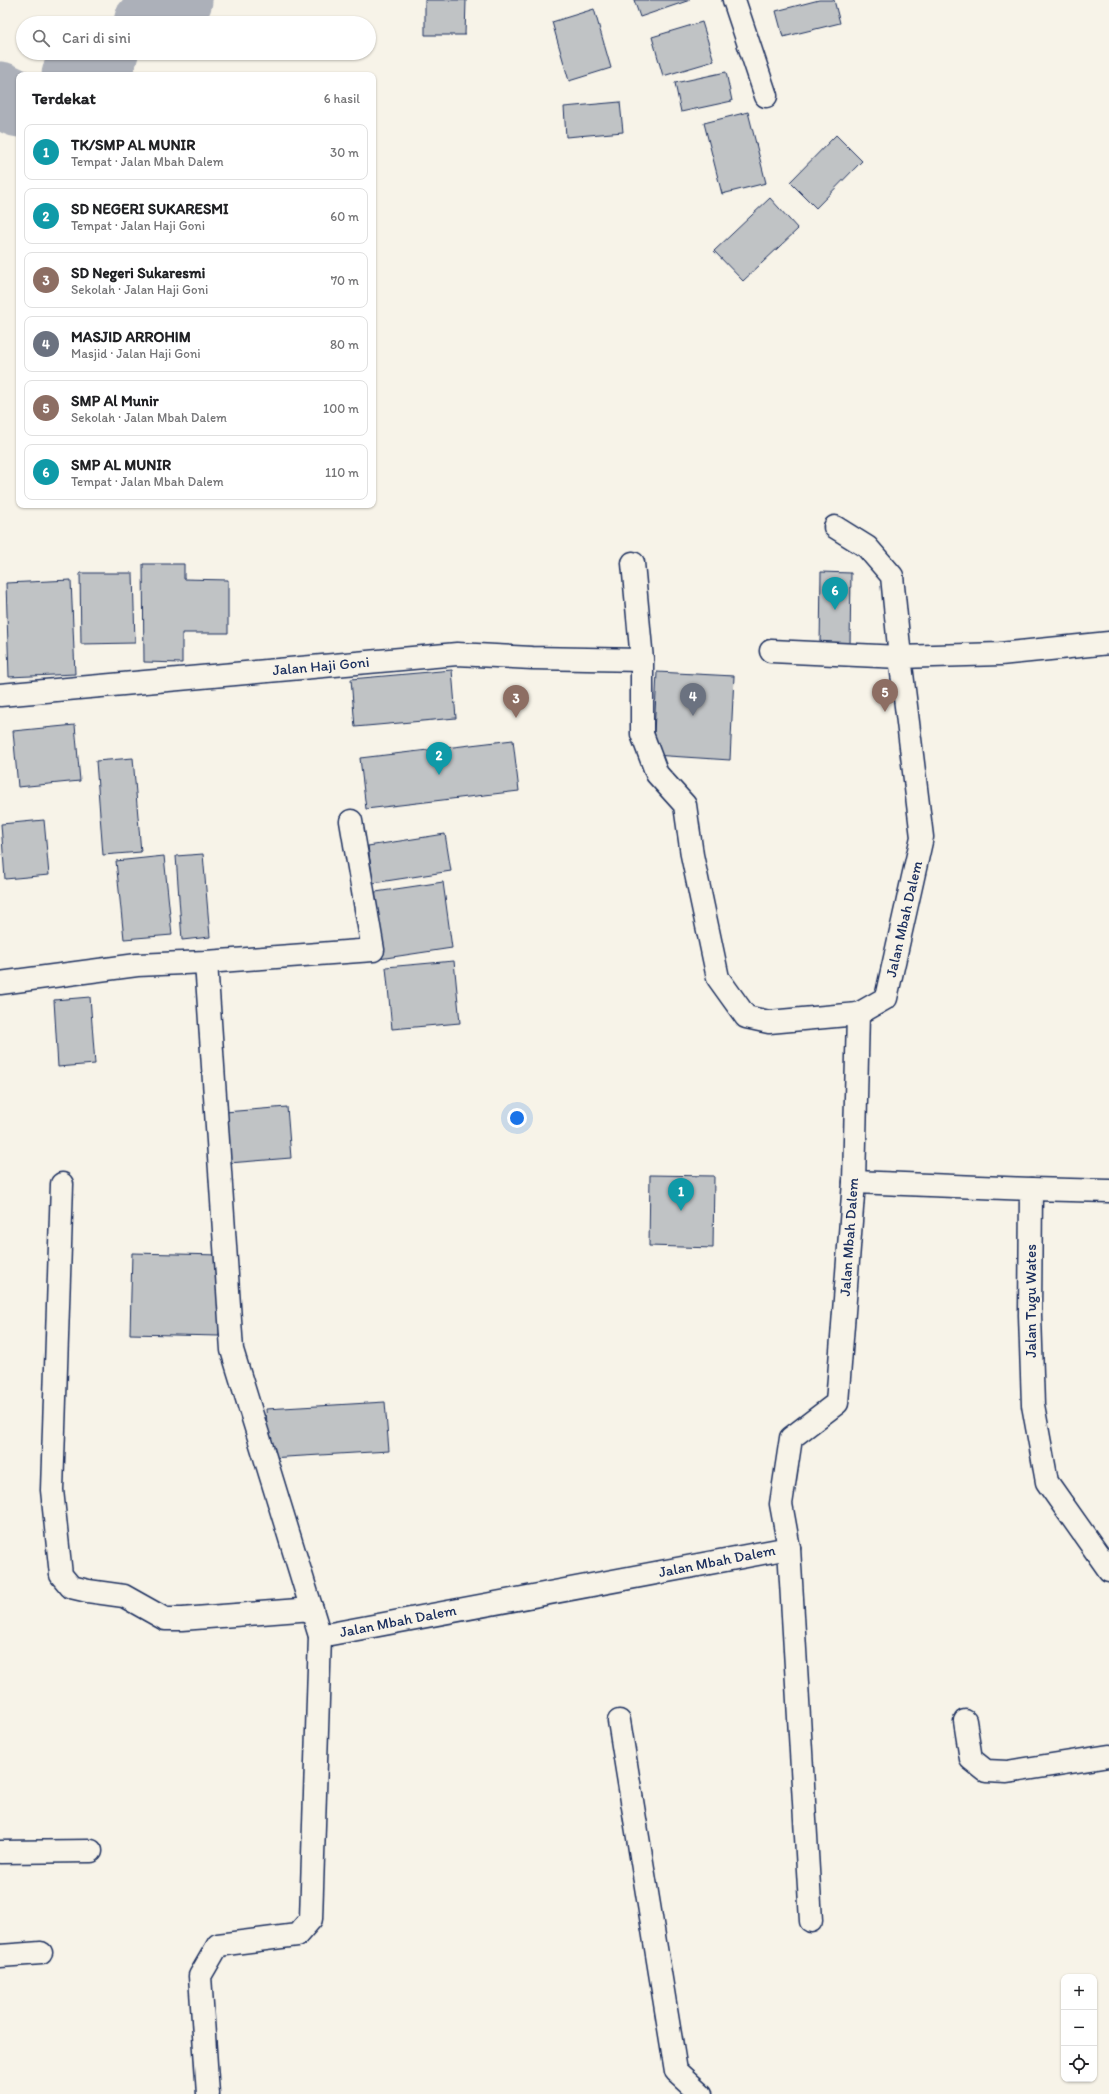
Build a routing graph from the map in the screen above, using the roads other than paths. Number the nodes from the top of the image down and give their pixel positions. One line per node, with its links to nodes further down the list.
1 (734, 0): 2 (street)
2 (766, 96)
3 (835, 527): 7 (street, Jalan Mbah Dalem)
4 (633, 563): 8 (street)
5 (1109, 643): 7 (street)
6 (771, 651): 7 (street)
7 (900, 657): 13 (street, Jalan Mbah Dalem)
8 (642, 660): 9 (street, Jalan Haji Goni); 13 (street)
9 (0, 695)
10 (351, 821): 11 (street)
11 (206, 962): 12 (street); 20 (street)
12 (0, 983)
13 (858, 1014): 14 (street, Jalan Mbah Dalem)
14 (854, 1182): 16 (street); 18 (street, Jalan Mbah Dalem)
15 (62, 1184): 20 (street)
16 (1031, 1189): 17 (street); 19 (street, Jalan Tugu Wates)
17 (1109, 1191)
18 (789, 1548): 21 (street, Jalan Mbah Dalem); 27 (street)
19 (1109, 1570)
20 (312, 1609): 21 (street)
21 (320, 1636): 30 (street)
22 (619, 1721): 31 (street)
23 (965, 1721): 24 (street)
24 (1109, 1756)
25 (90, 1851): 26 (street)
26 (0, 1852)
27 (811, 1921)
28 (41, 1953): 29 (street)
29 (0, 1956)
30 (208, 2094)
31 (701, 2094)

